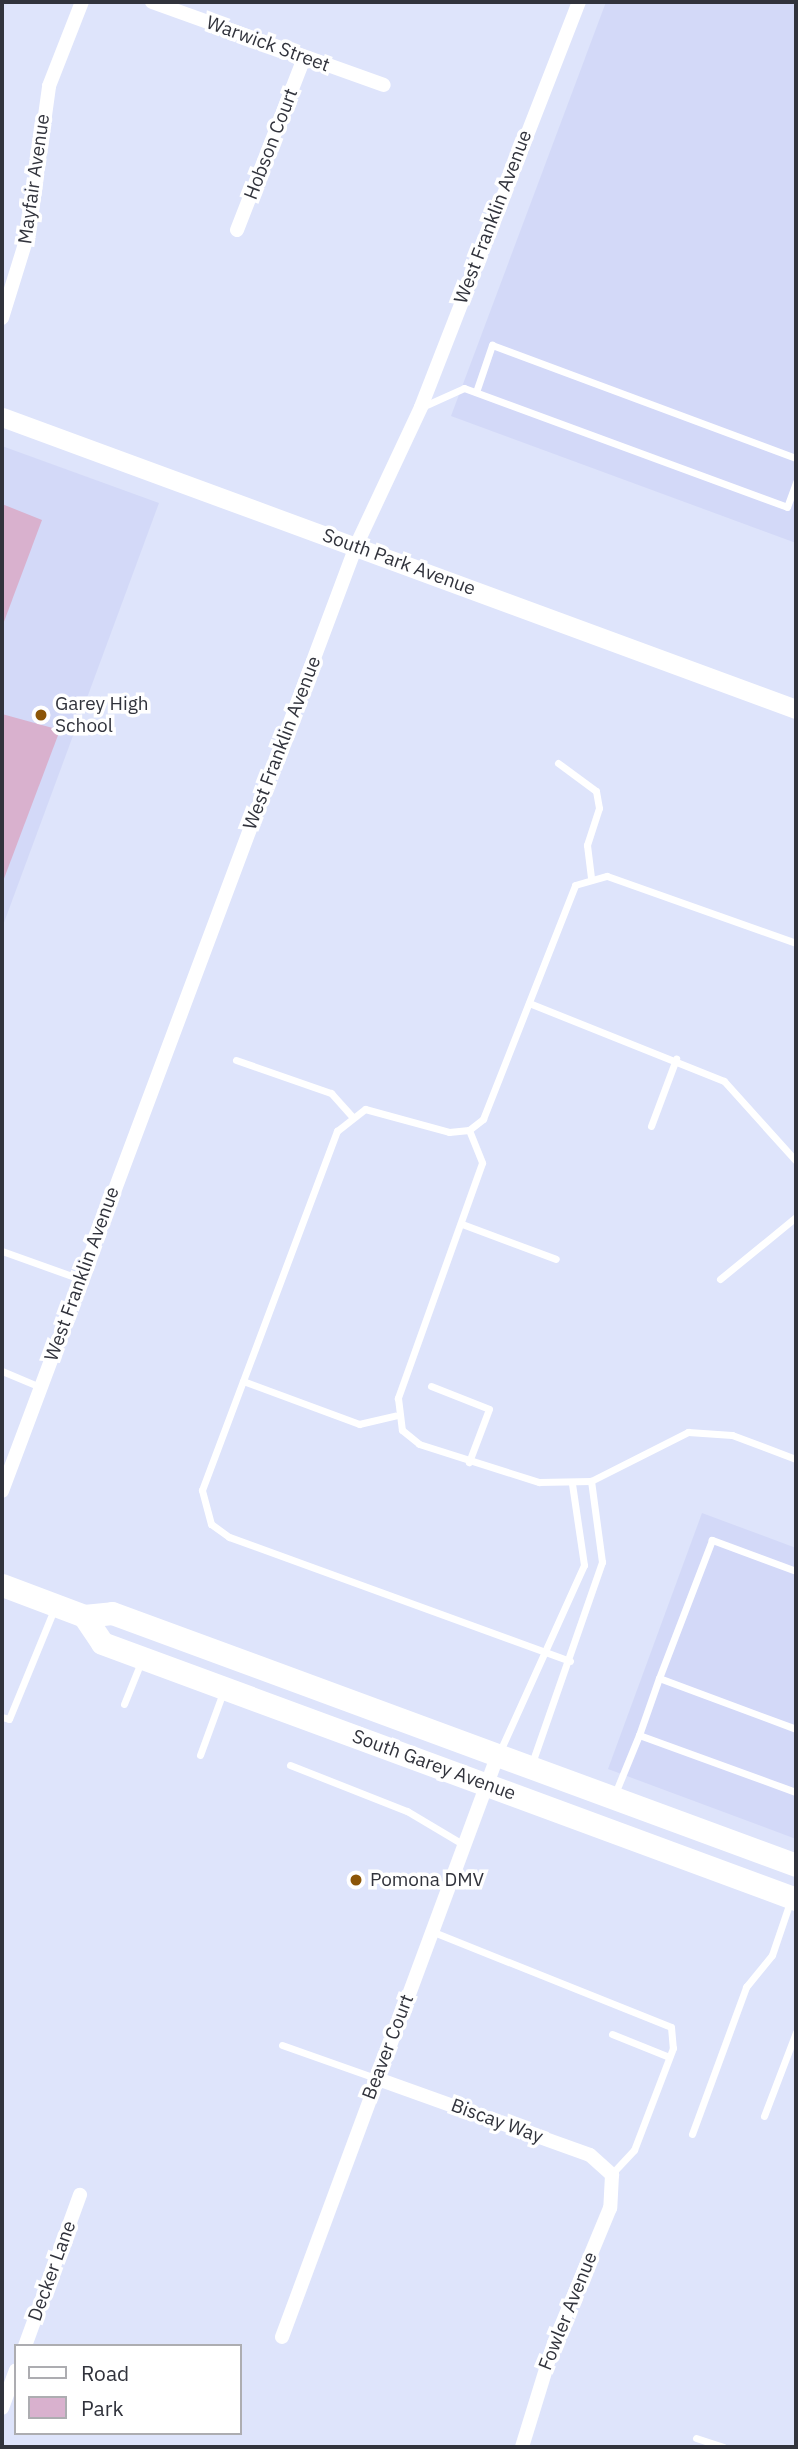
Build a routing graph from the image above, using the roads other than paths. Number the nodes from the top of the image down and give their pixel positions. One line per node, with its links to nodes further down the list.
1 (82, 2): 7 (street, Mayfair Avenue)
2 (152, 2): 4 (street, Warwick Street)
3 (579, 2): 9 (street, West Franklin Avenue)
4 (304, 58): 5 (street, Warwick Street); 6 (street, Hobson Court)
5 (384, 85)
6 (237, 230)
7 (2, 318)
8 (476, 392): 9 (lane); 11 (lane); 12 (lane)
9 (421, 407): 13 (street, West Franklin Avenue)
10 (2, 417): 13 (street, South Park Avenue)
11 (796, 458)
12 (796, 482)
13 (356, 546): 14 (street, South Park Avenue); 29 (street, West Franklin Avenue)
14 (796, 709)
15 (558, 763): 16 (lane)
16 (590, 878): 17 (lane); 18 (lane)
17 (796, 943)
18 (529, 1003): 19 (lane); 23 (lane)
19 (676, 1059): 22 (lane); 24 (lane)
20 (236, 1060): 21 (lane)
21 (351, 1115): 23 (lane); 32 (lane)
22 (651, 1126)
23 (469, 1130): 26 (lane)
24 (796, 1161)
25 (796, 1217): 30 (lane)
26 (462, 1224): 28 (lane); 35 (lane)
27 (2, 1251): 29 (lane)
28 (556, 1259)
29 (80, 1279): 33 (street, West Franklin Avenue)
30 (720, 1279)
31 (2, 1371): 33 (lane)
32 (243, 1381): 35 (lane); 46 (lane)
33 (40, 1387): 38 (street, West Franklin Avenue)
34 (431, 1387): 37 (lane)
35 (395, 1416): 37 (lane)
36 (796, 1459): 39 (lane)
37 (469, 1462): 40 (lane)
38 (6, 1468): 41 (street, West Franklin Avenue)
39 (591, 1481): 40 (lane); 48 (lane)
40 (572, 1484): 46 (lane)
41 (2, 1491)
42 (796, 1571): 49 (lane)
43 (2, 1585): 44 (main road, South Garey Avenue)
44 (55, 1605): 45 (main road, South Garey Avenue); 52 (lane)
45 (84, 1616): 47 (main road, South Garey Avenue); 56 (main road, South Garey Avenue)
46 (545, 1653): 48 (lane); 56 (lane)
47 (142, 1658): 50 (main road, South Garey Avenue); 51 (lane)
48 (570, 1661): 58 (lane)
49 (659, 1678): 53 (lane); 54 (lane)
50 (225, 1688): 55 (lane); 59 (main road, South Garey Avenue)
51 (124, 1704)
52 (2, 1717)
53 (796, 1729)
54 (639, 1735): 60 (lane); 61 (lane)
55 (200, 1755)
56 (497, 1757): 58 (main road, South Garey Avenue); 59 (street, Beaver Court)
57 (290, 1765): 62 (lane)
58 (530, 1770): 61 (main road, South Garey Avenue)
59 (487, 1785): 62 (street, Beaver Court); 64 (main road, South Garey Avenue)
60 (796, 1792)
61 (612, 1800): 63 (main road, South Garey Avenue)
62 (464, 1845): 65 (street, Beaver Court)
63 (796, 1865)
64 (794, 1898): 72 (lane)
65 (432, 1931): 69 (lane); 70 (street, Beaver Court)
66 (796, 2032): 71 (lane)
67 (612, 2034): 69 (lane)
68 (282, 2045): 70 (lane)
69 (669, 2057): 73 (lane)
70 (375, 2078): 73 (street, Biscay Way); 75 (street, Beaver Court)
71 (764, 2116)
72 (692, 2134)
73 (612, 2175): 80 (street, Fowler Avenue)
74 (80, 2195): 76 (street, Decker Lane)
75 (282, 2337)
76 (26, 2344)
77 (14, 2375): 78 (street)
78 (2, 2408)
79 (696, 2438): 81 (lane)
80 (522, 2447)
81 (724, 2447)

